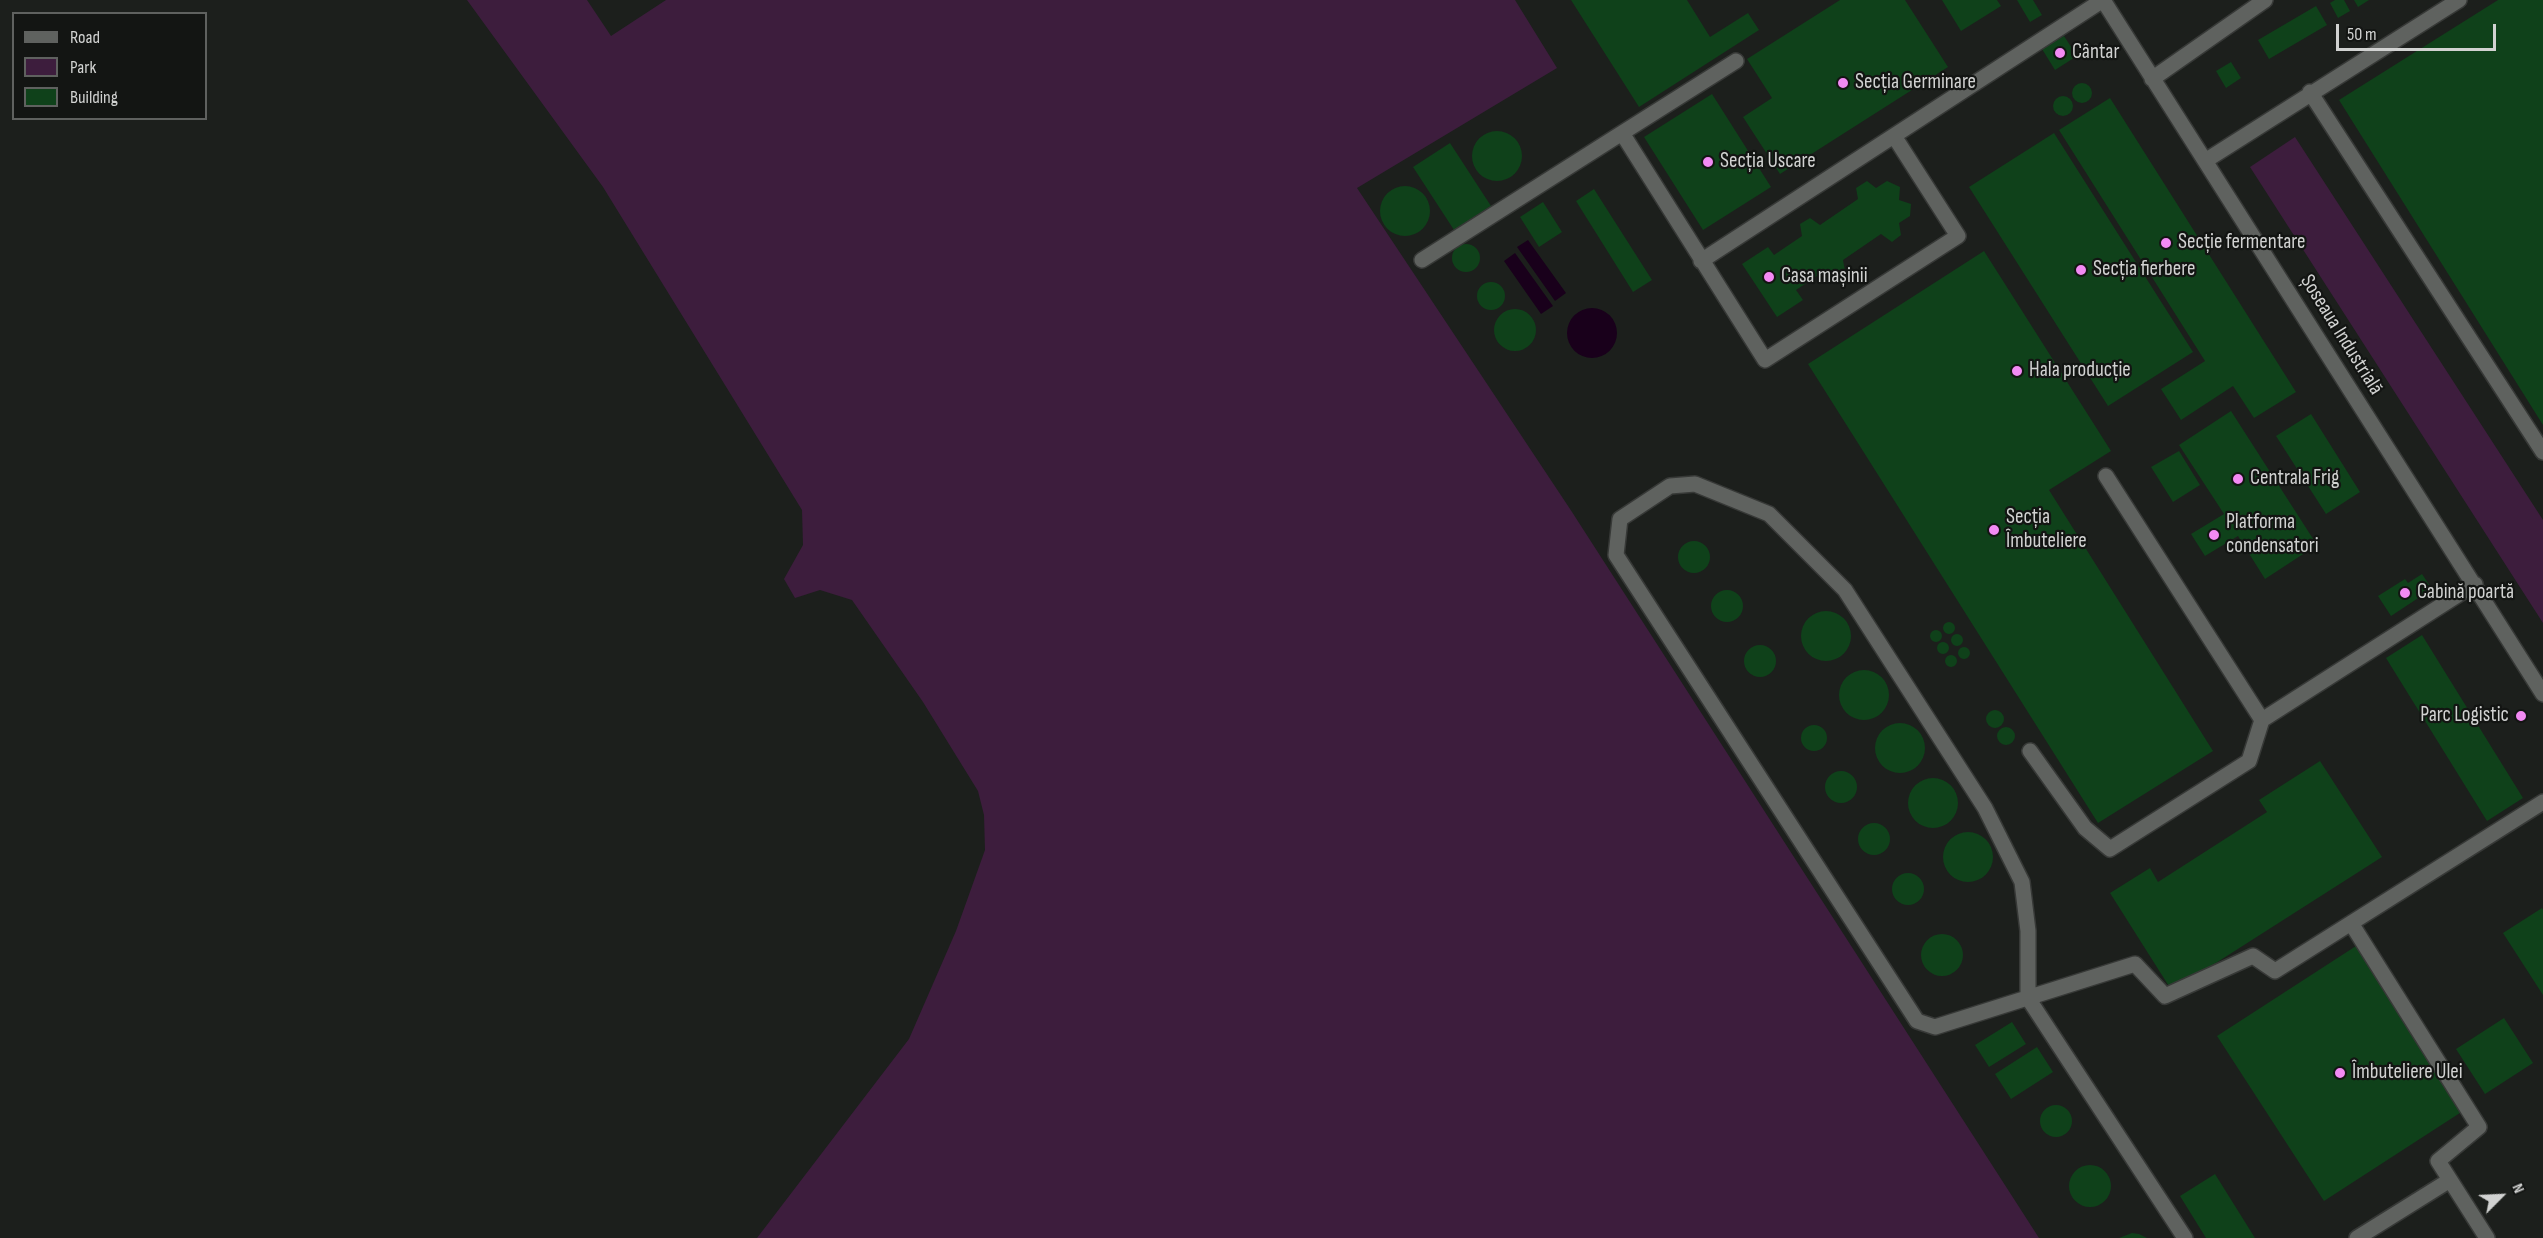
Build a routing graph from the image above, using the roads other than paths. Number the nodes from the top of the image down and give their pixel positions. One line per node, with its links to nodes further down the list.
1 (2103, 0): 5 (street, Șoseaua Industrială); 8 (street)
2 (2265, 0): 5 (street)
3 (2459, 0): 6 (street)
4 (1736, 61): 7 (street)
5 (2152, 79): 9 (street, Șoseaua Industrială)
6 (2310, 92): 9 (street); 12 (street)
7 (1622, 134): 10 (street); 11 (street)
8 (1894, 136): 11 (street); 11 (street)
9 (2205, 161): 14 (street, Șoseaua Industrială)
10 (1422, 260)
11 (1701, 261)
12 (2543, 452)
13 (2106, 476): 16 (street)
14 (2475, 584): 15 (street, Șoseaua Industrială); 16 (street)
15 (2543, 694)
16 (2262, 720): 17 (street)
17 (2030, 751)
18 (2543, 802): 19 (street)
19 (2351, 923): 20 (street); 21 (street)
20 (2028, 998): 20 (street); 22 (street)
21 (2450, 1180): 23 (street); 24 (street)
22 (2185, 1238)
23 (2357, 1238)
24 (2487, 1238)

